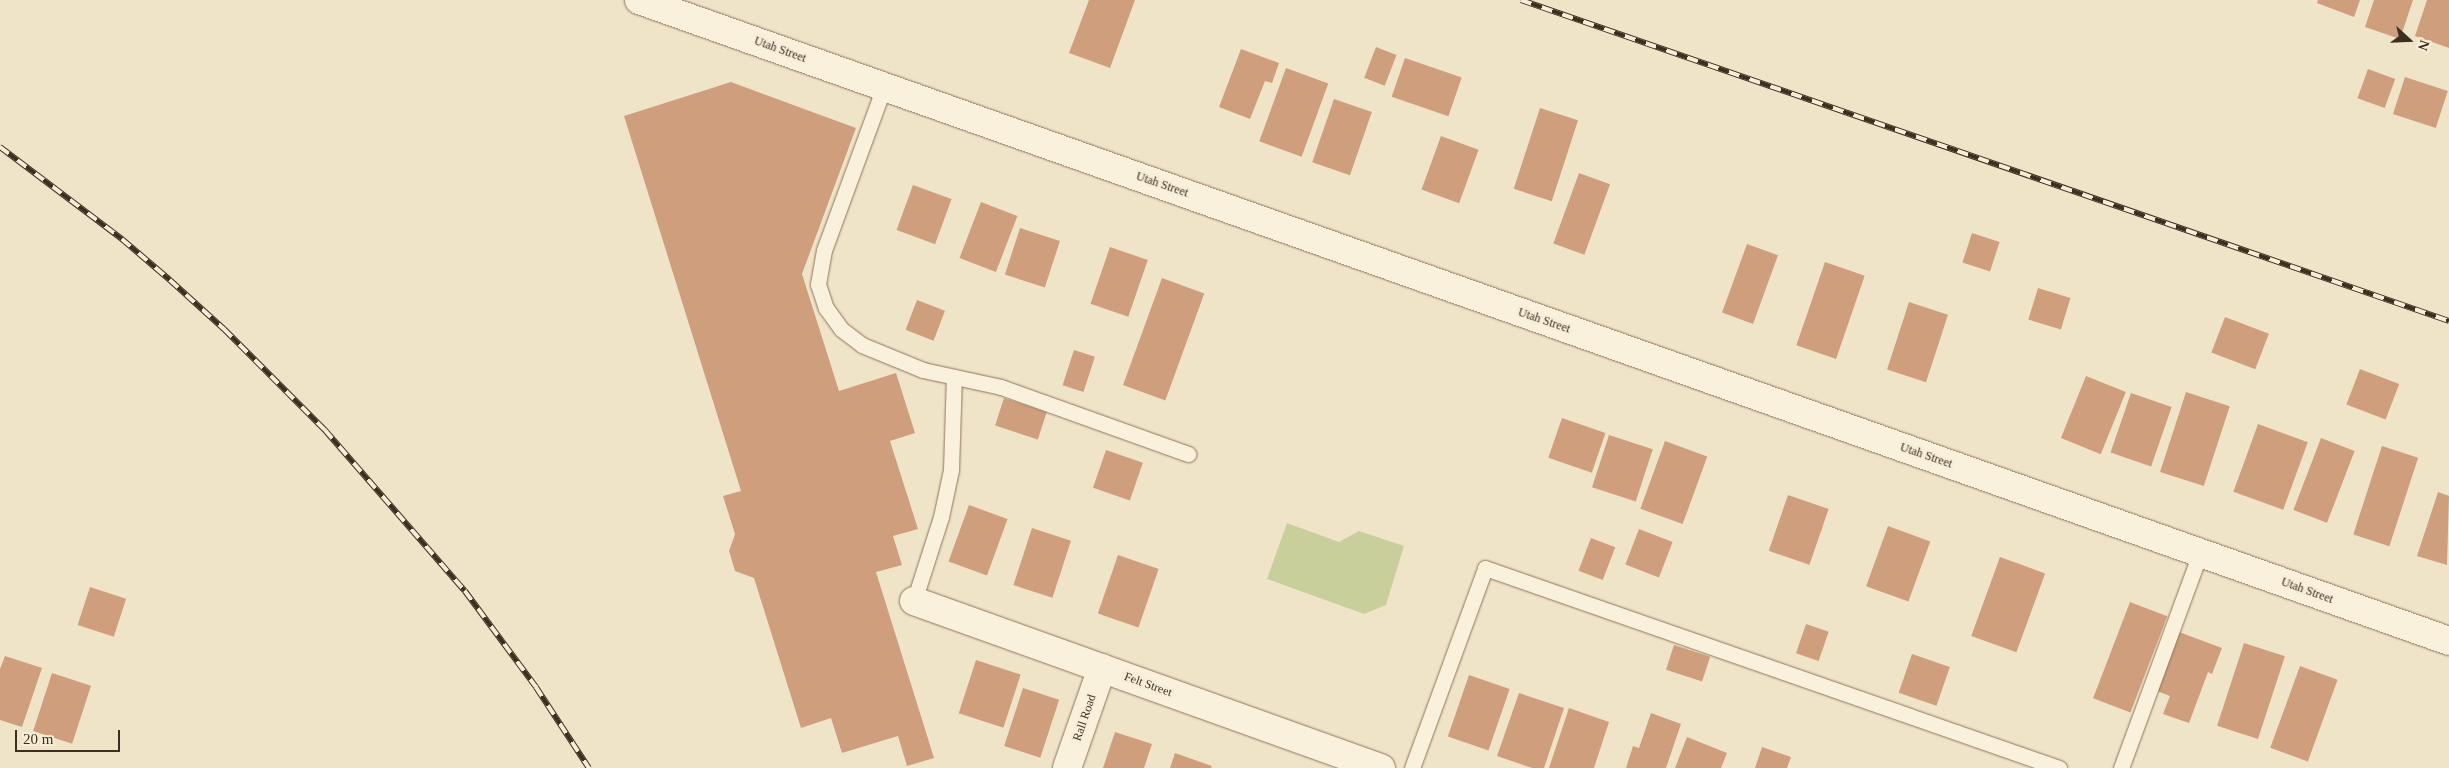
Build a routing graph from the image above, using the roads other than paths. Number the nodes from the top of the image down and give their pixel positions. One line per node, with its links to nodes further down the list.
1 (639, 0): 2 (street, Utah Street)
2 (884, 87): 3 (lane); 5 (street, Utah Street)
3 (954, 377): 4 (lane); 6 (lane)
4 (1188, 454)
5 (2200, 553): 7 (street, Utah Street); 13 (lane)
6 (914, 602): 8 (street, Felt Street)
7 (2449, 641)
8 (1102, 668): 9 (street, Rall Road); 10 (street, Felt Street)
9 (1068, 768)
10 (1382, 768)
11 (1412, 768): 12 (lane)
12 (2058, 768)
13 (2121, 768)

